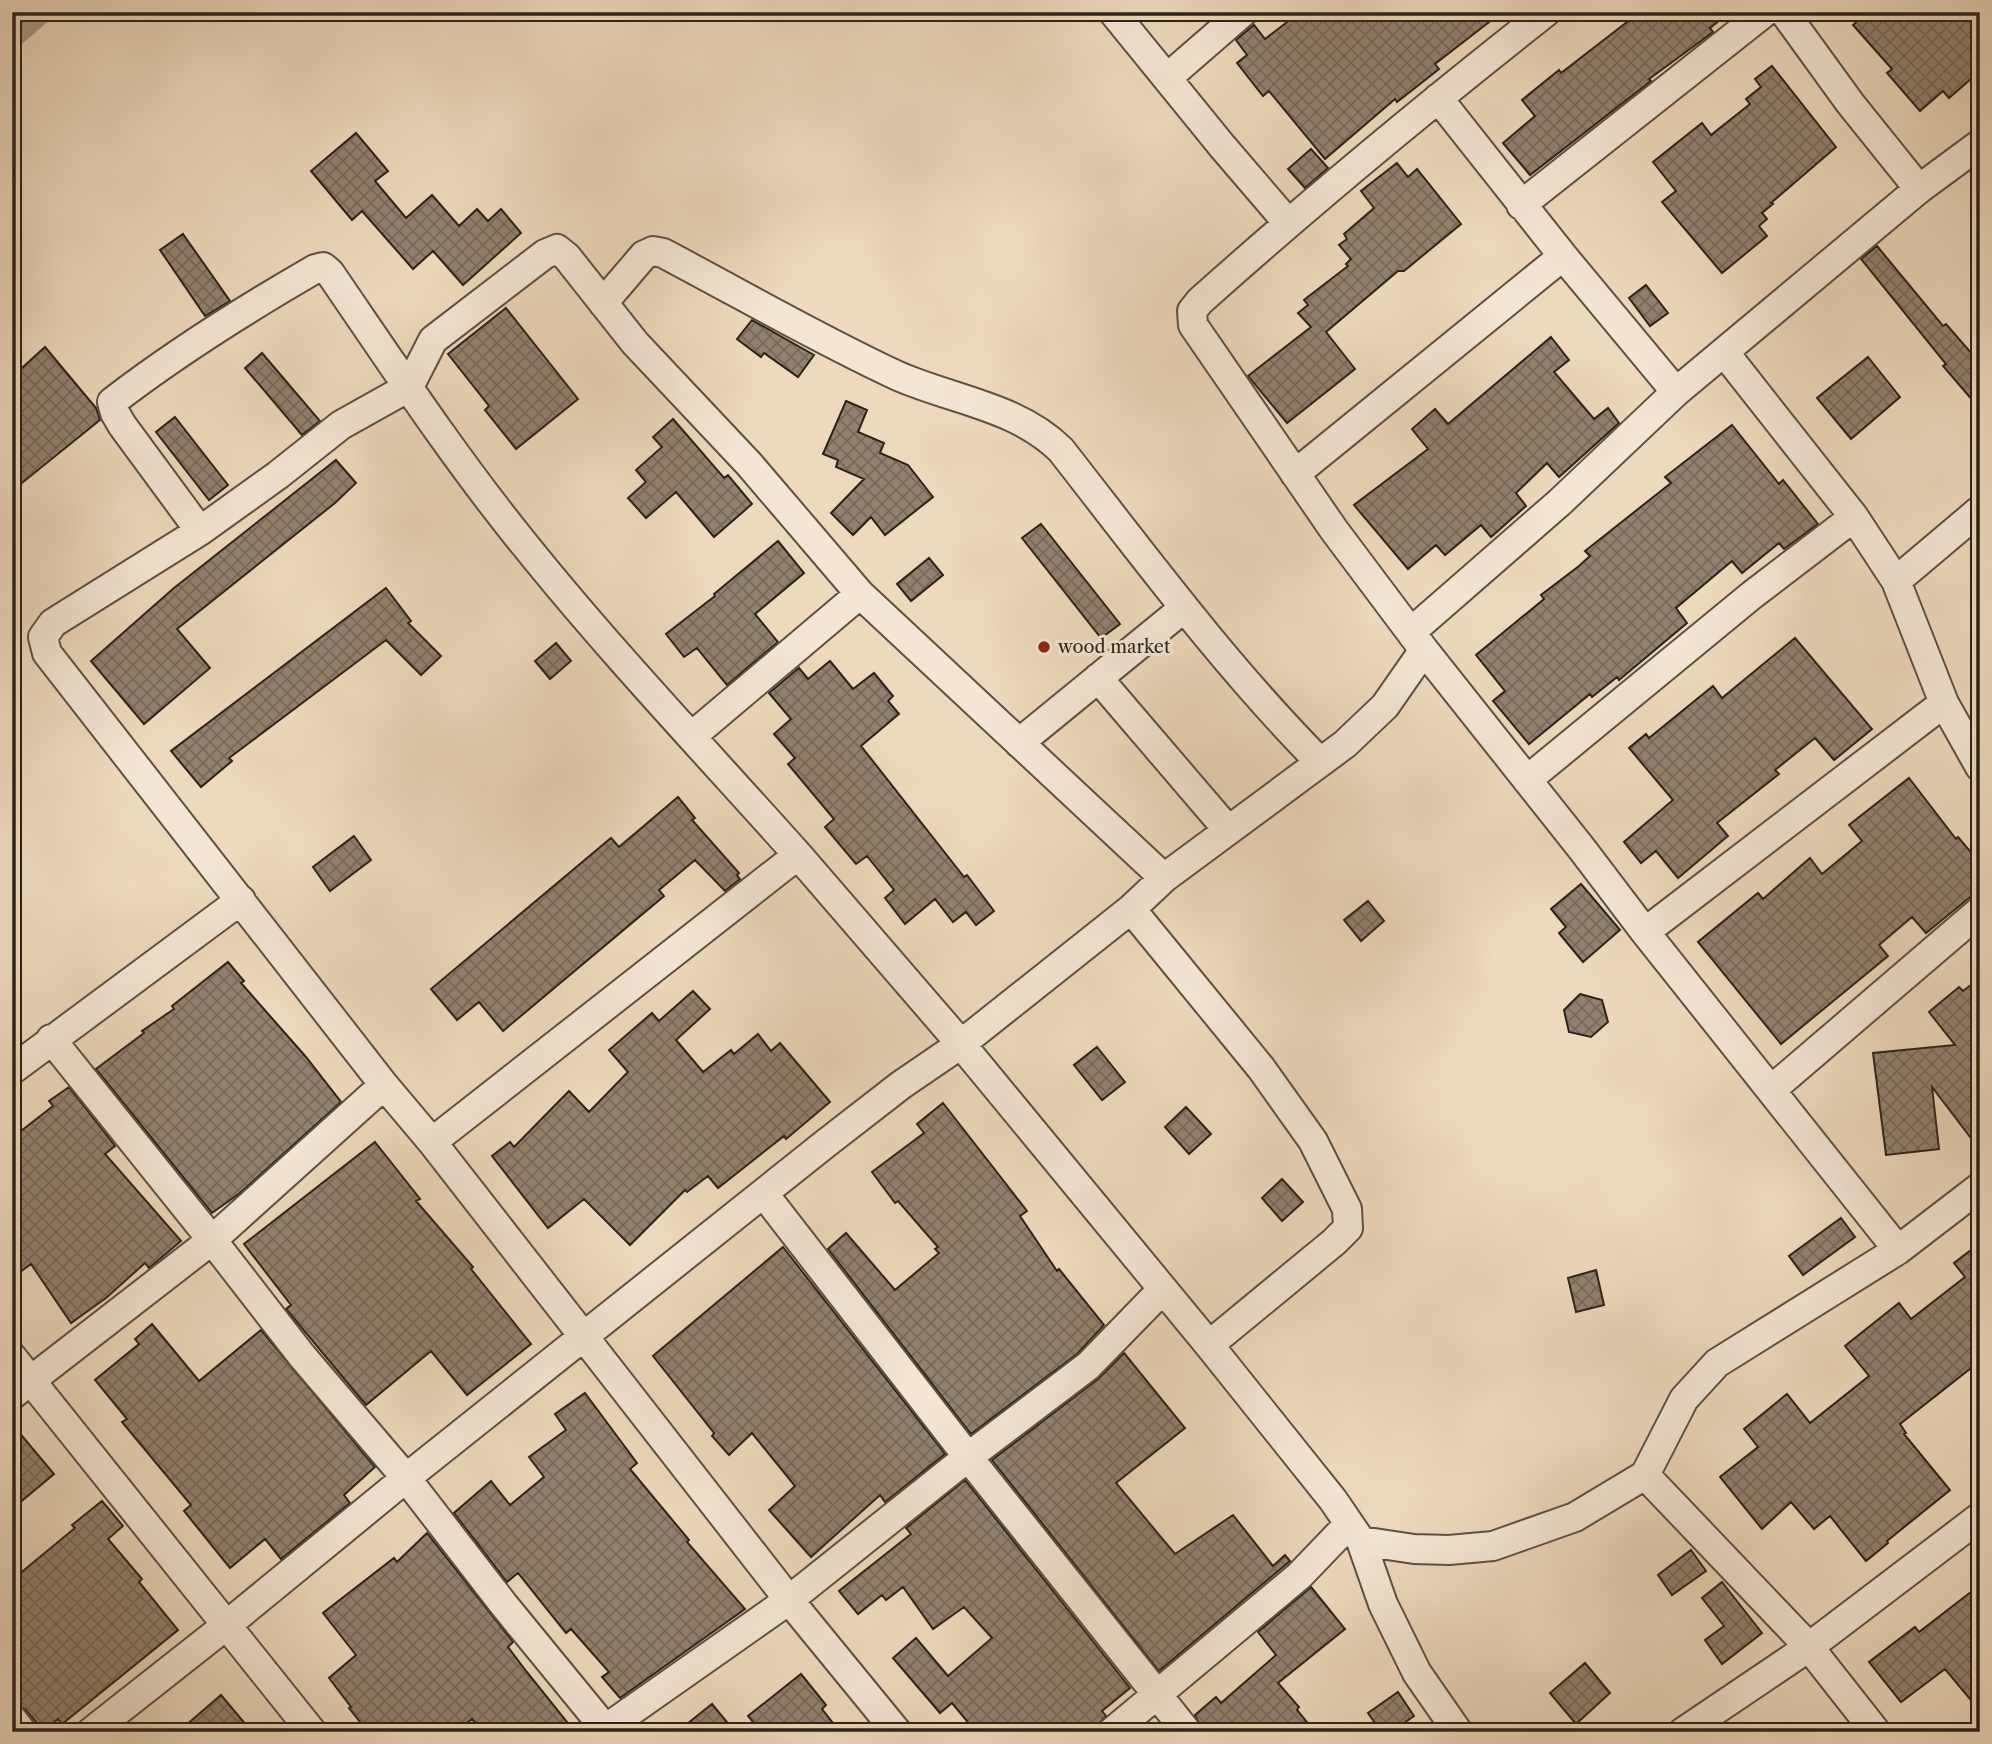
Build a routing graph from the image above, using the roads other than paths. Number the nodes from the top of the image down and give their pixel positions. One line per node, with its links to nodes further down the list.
1 (1113, 12): 6 (street)
2 (1243, 12): 6 (street)
3 (1546, 12): 7 (street)
4 (1765, 12): 10 (street)
5 (1784, 12): 9 (street)
6 (1167, 78): 11 (street)
7 (1438, 97): 10 (street); 11 (street)
8 (1980, 144): 9 (street)
9 (1919, 188): 14 (street)
10 (1521, 205): 12 (street)
11 (1288, 223): 17 (street)
12 (1563, 256): 16 (street); 17 (street)
13 (603, 303): 15 (street); 22 (street); 23 (street)
14 (1724, 352): 16 (street); 19 (street)
15 (409, 387): 20 (street); 20 (street); 27 (street)
16 (1676, 392): 24 (street)
17 (1295, 474): 24 (street)
18 (1980, 510): 21 (street)
19 (1854, 517): 21 (street); 31 (street)
20 (200, 531): 35 (street)
21 (1896, 581): 26 (street)
22 (860, 594): 27 (street); 28 (street)
23 (1184, 608): 25 (street); 30 (street)
24 (1418, 641): 30 (street); 31 (street)
25 (1098, 678): 28 (street); 32 (street)
26 (1944, 703): 29 (street); 38 (street)
27 (692, 736): 33 (street)
28 (1019, 743): 34 (street)
29 (1977, 757)
30 (1320, 762): 32 (street)
31 (1527, 780): 38 (street)
32 (1228, 830): 34 (street)
33 (798, 855): 40 (street); 44 (street)
34 (1164, 878): 36 (street)
35 (241, 900): 39 (street); 42 (street)
36 (1131, 909): 40 (street); 51 (street)
37 (1980, 911): 43 (street)
38 (1645, 932): 43 (street)
39 (51, 1039): 41 (street); 47 (street)
40 (961, 1044): 46 (street); 49 (street)
41 (12, 1070)
42 (384, 1085): 44 (street); 47 (street)
43 (1771, 1090): 48 (street)
44 (432, 1142): 50 (street)
45 (1980, 1187): 48 (street)
46 (764, 1194): 50 (street); 54 (street)
47 (212, 1240): 53 (street); 56 (street)
48 (1898, 1250): 55 (street)
49 (1163, 1289): 51 (street); 54 (street)
50 (584, 1337): 56 (street); 59 (street)
51 (1209, 1345): 58 (street)
52 (12, 1357): 53 (street)
53 (22, 1389): 60 (street)
54 (968, 1457): 59 (street); 62 (street)
55 (1645, 1475): 58 (street); 61 (street)
56 (406, 1478): 60 (street); 64 (street)
57 (1980, 1517): 61 (street)
58 (1355, 1532): 62 (street); 71 (street)
59 (789, 1600): 64 (street); 68 (street)
60 (228, 1624): 66 (street); 67 (street)
61 (1809, 1647): 72 (street); 73 (street)
62 (1157, 1696): 69 (street); 70 (street)
63 (12, 1719): 65 (street)
64 (605, 1731)
65 (22, 1732)
66 (91, 1732)
67 (312, 1732)
68 (897, 1732)
69 (1112, 1732)
70 (1187, 1732)
71 (1458, 1732)
72 (1683, 1732)
73 (1876, 1732)

